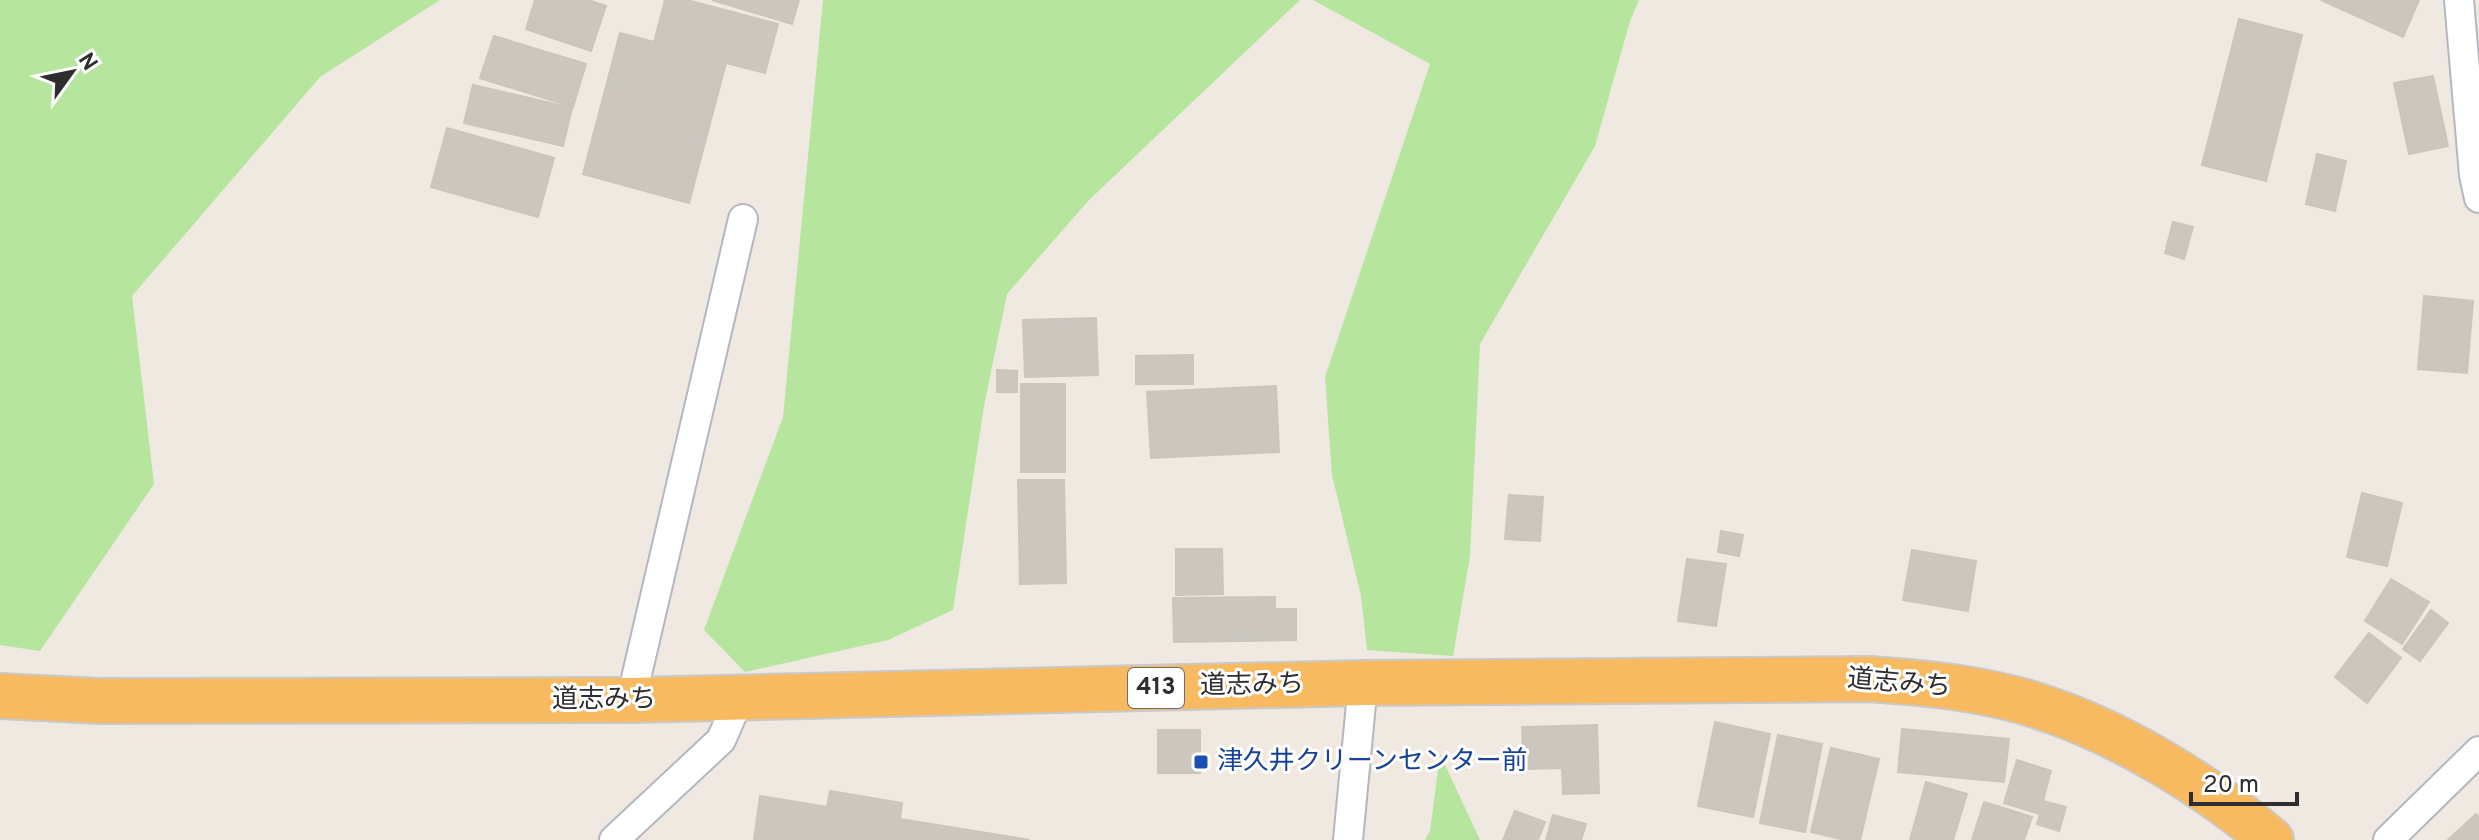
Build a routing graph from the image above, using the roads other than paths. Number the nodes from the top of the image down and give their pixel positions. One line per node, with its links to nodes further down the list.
1 (2459, 0): 2 (street)
2 (2479, 198)
3 (743, 219): 7 (street)
4 (1363, 683): 6 (highway, 道志みち / 413); 10 (street); 11 (highway, 道志みち / 413)
5 (0, 696): 7 (highway, 道志みち / 413)
6 (739, 699): 7 (highway, 道志みち / 413); 9 (street)
7 (631, 700)
8 (2479, 751): 12 (street)
9 (614, 840)
10 (1348, 840)
11 (2271, 840)
12 (2388, 840)

